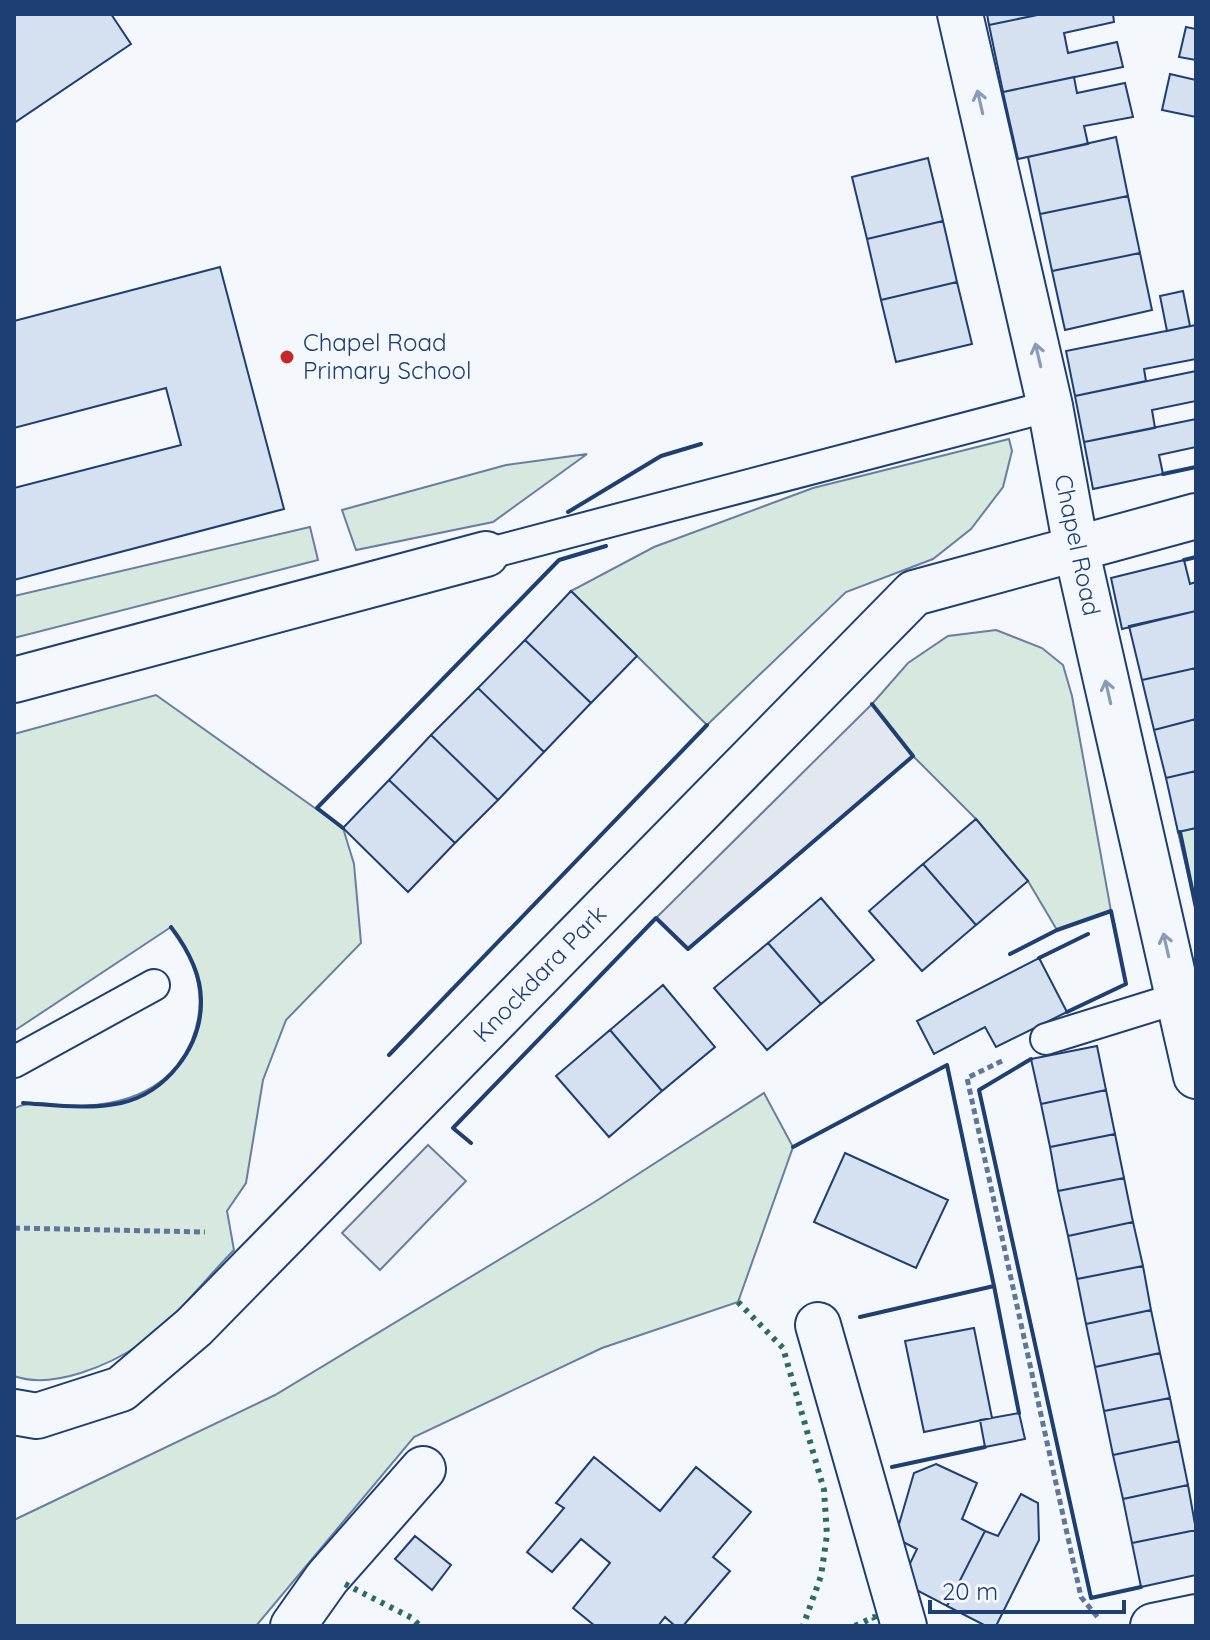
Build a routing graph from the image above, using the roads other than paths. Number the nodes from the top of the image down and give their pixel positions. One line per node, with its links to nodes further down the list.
1 (960, 14): 2 (street, Chapel Road, one-way to 1)
2 (1050, 406): 4 (street, Chapel Road); 5 (lane)
3 (1196, 516): 4 (street, Knockdara Park)
4 (1076, 548): 8 (street, Chapel Road, one-way to 4); 13 (street, Knockdara Park)
5 (486, 554): 6 (street)
6 (14, 680)
7 (154, 985): 10 (lane)
8 (1178, 998): 9 (lane); 11 (street, Chapel Road)
9 (1046, 1039)
10 (14, 1062)
11 (1196, 1076)
12 (818, 1325): 17 (street)
13 (14, 1412)
14 (423, 1469): 16 (street)
15 (1196, 1617): 18 (street)
16 (293, 1626)
17 (904, 1626)
18 (1153, 1626)

